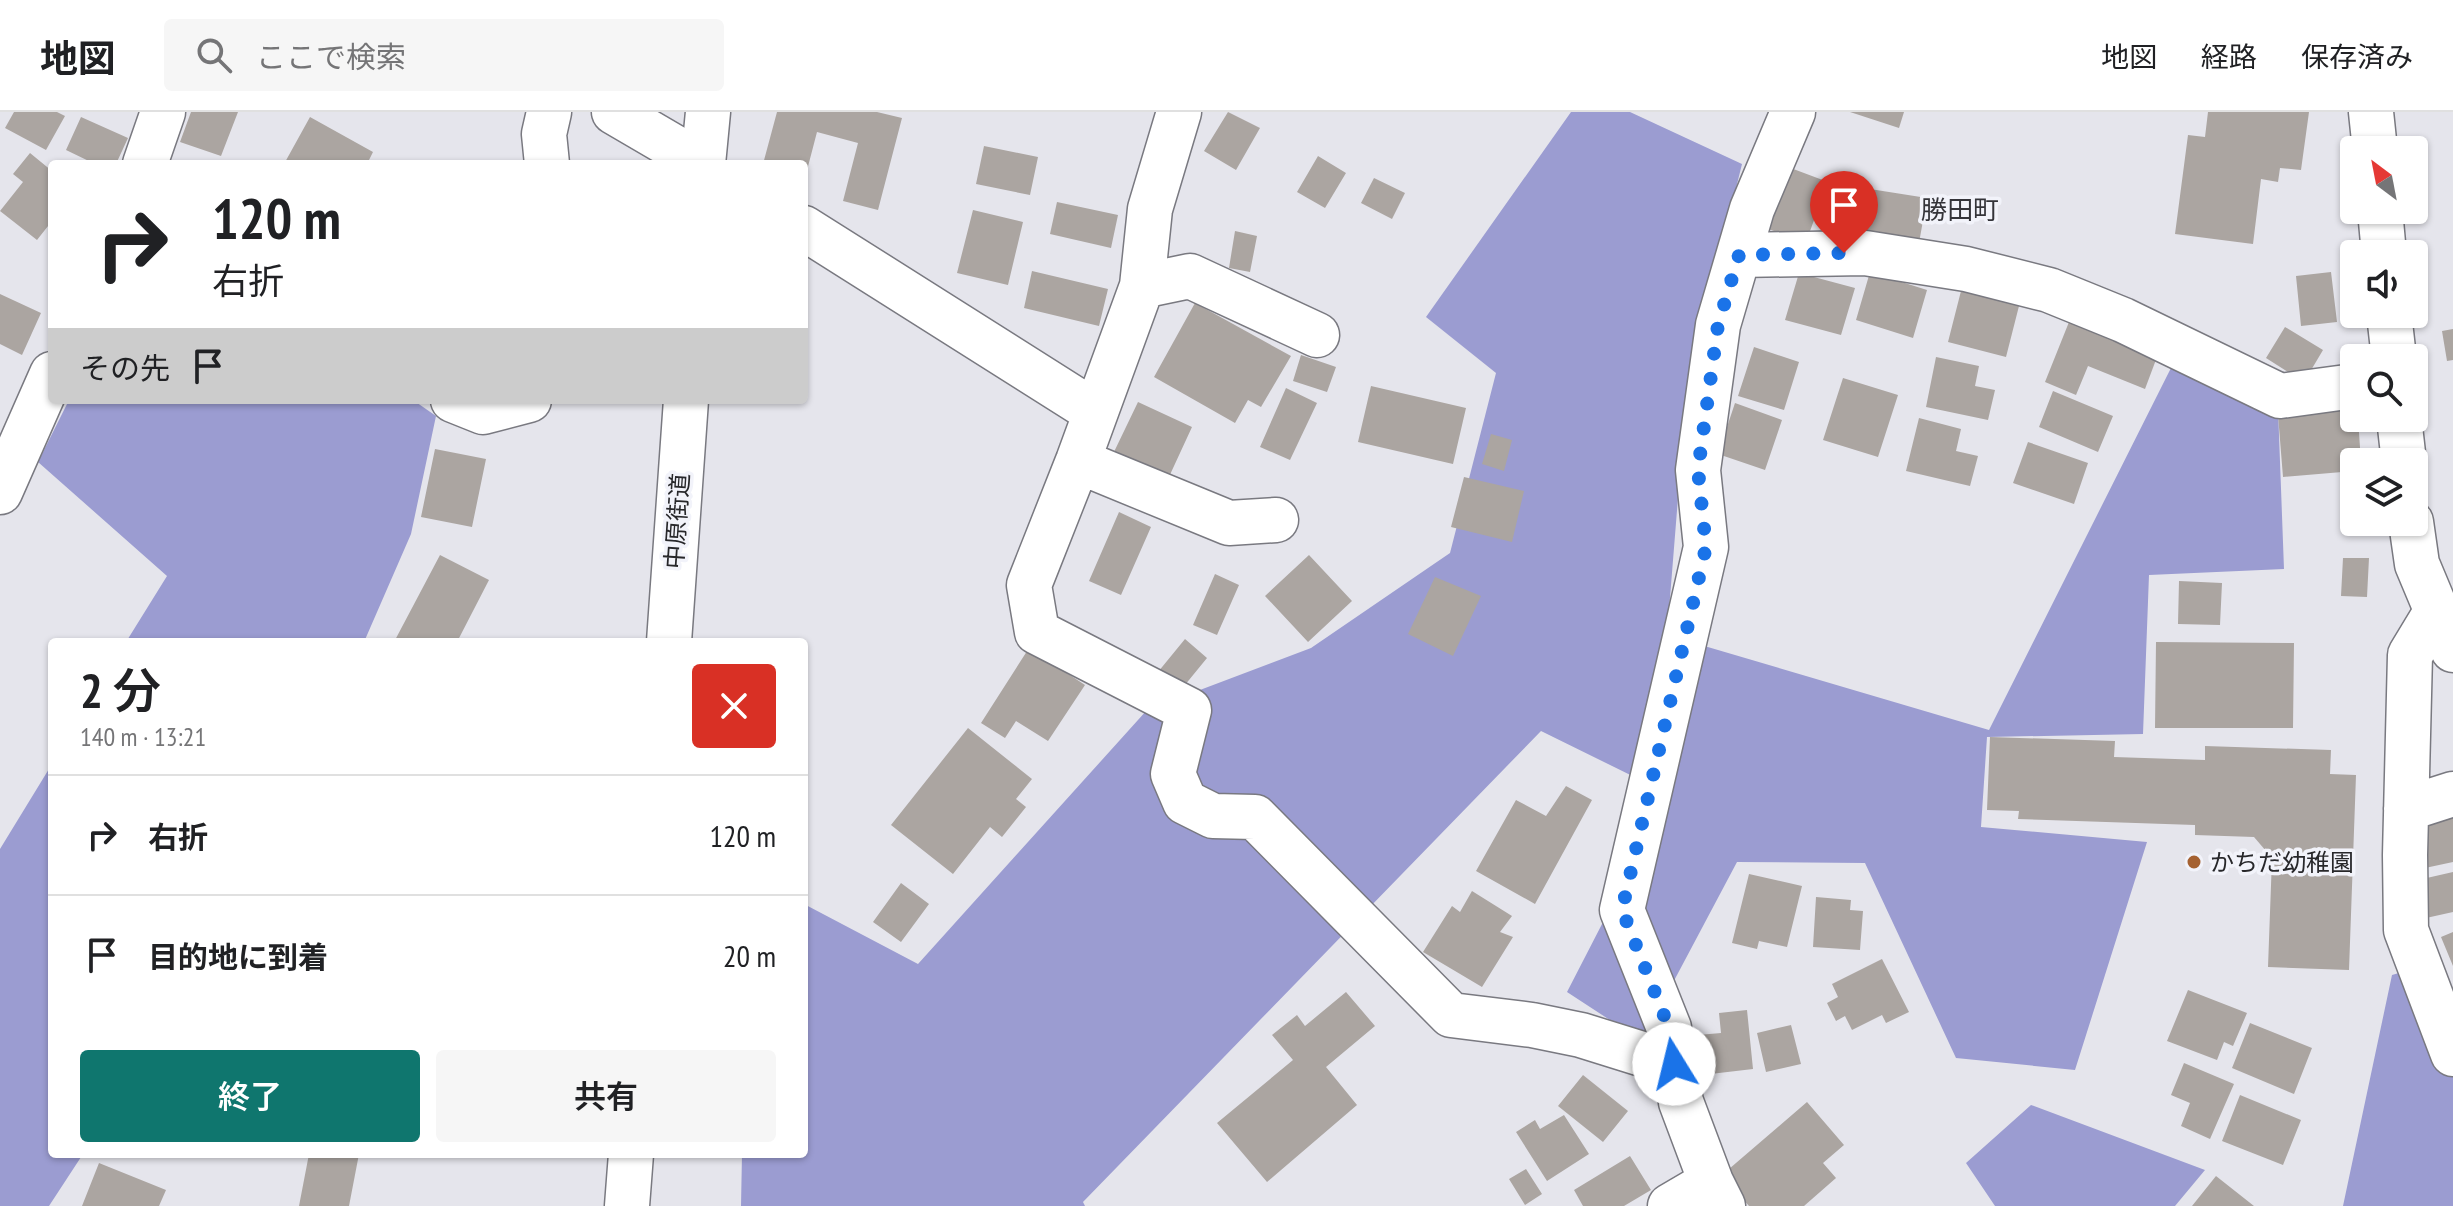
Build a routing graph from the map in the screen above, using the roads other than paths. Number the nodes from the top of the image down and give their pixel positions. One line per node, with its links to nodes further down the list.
1 (163, 112): 9 (street)
2 (549, 112): 10 (street)
3 (614, 112): 11 (street)
4 (708, 112): 12 (street)
5 (1179, 112): 15 (street)
6 (1793, 112): 14 (street)
7 (2371, 112): 8 (street)
8 (2374, 136)
9 (146, 160)
10 (547, 160)
11 (696, 160)
12 (703, 160)
13 (808, 231): 22 (street)
14 (1739, 255): 18 (street); 32 (street)
15 (1142, 286): 16 (street); 22 (street)
16 (1317, 335)
17 (48, 382): 24 (street)
18 (2340, 388)
19 (463, 404): 20 (street)
20 (514, 404)
21 (686, 404): 28 (street, 中原街道)
22 (1095, 412): 23 (street)
23 (1078, 461): 25 (street); 32 (street)
24 (4, 472)
25 (1276, 520)
26 (2413, 536): 27 (street)
27 (2444, 631): 30 (street)
28 (669, 638)
29 (2453, 794): 30 (street)
30 (2406, 809): 31 (street)
31 (2453, 1054)
32 (1674, 1064): 34 (street)
33 (631, 1158): 35 (street)
34 (1717, 1194): 36 (street)
35 (627, 1206)
36 (1670, 1206)

